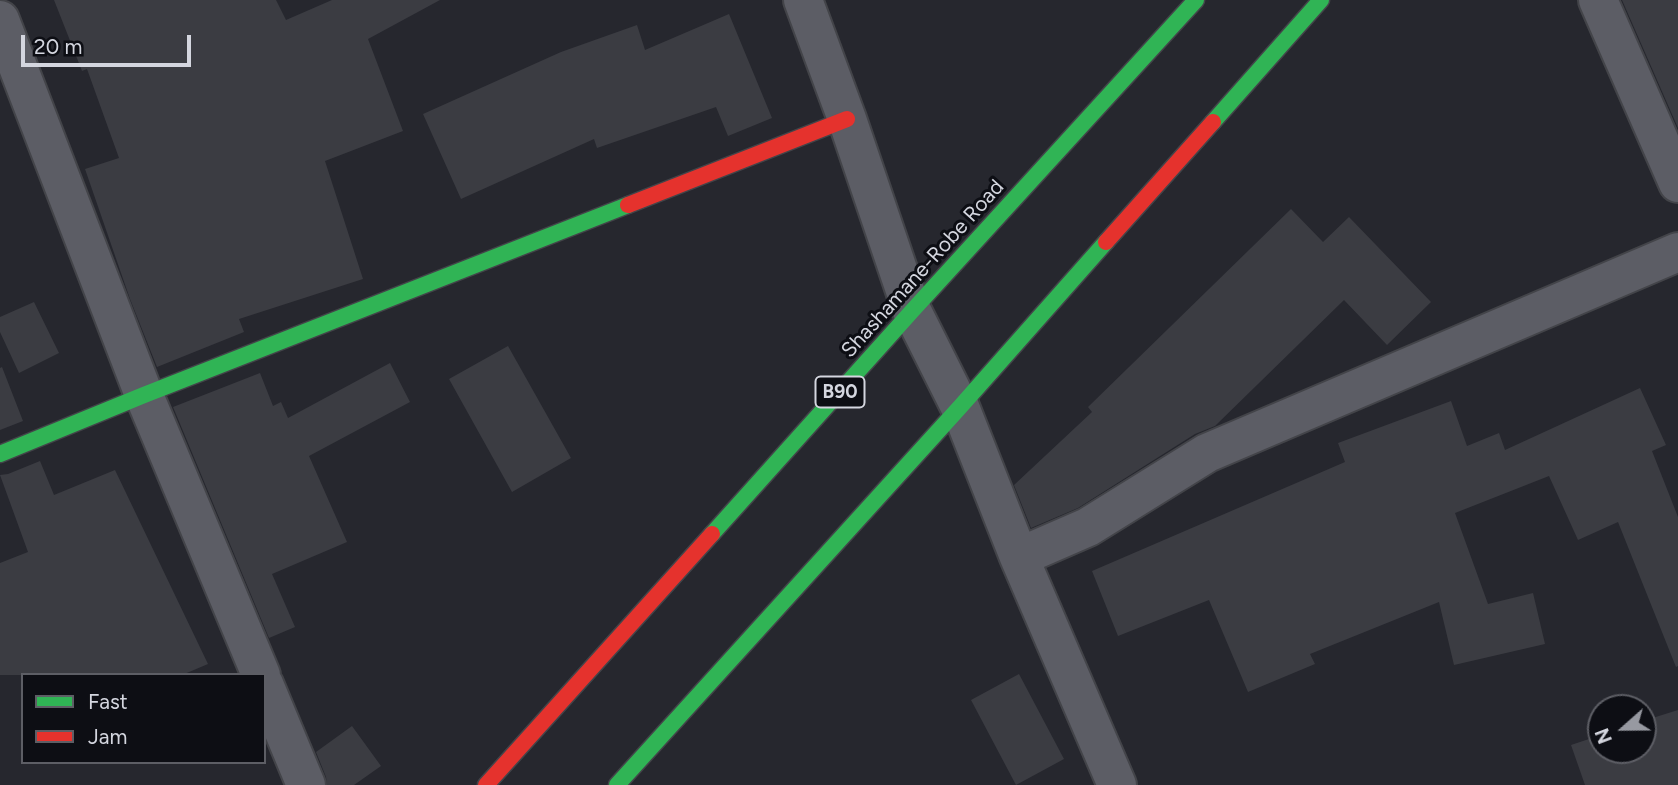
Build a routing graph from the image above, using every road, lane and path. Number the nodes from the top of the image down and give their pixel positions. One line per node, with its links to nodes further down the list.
1 (803, 0): 6 (street)
2 (1196, 0): 9 (main road, Shashamane-Robe Road / B90)
3 (1321, 0): 11 (main road)
4 (1598, 0): 7 (street)
5 (0, 20): 10 (street)
6 (847, 119): 9 (street); 10 (main road)
7 (1678, 183)
8 (1678, 252): 13 (street)
9 (912, 311): 11 (street); 17 (main road, Shashamane-Robe Road / B90)
10 (144, 395): 12 (main road); 14 (street)
11 (960, 407): 13 (street); 18 (main road)
12 (0, 454)
13 (1019, 557): 19 (street)
14 (260, 673)
15 (266, 689): 16 (street)
16 (306, 785)
17 (486, 785)
18 (617, 785)
19 (1117, 785)

